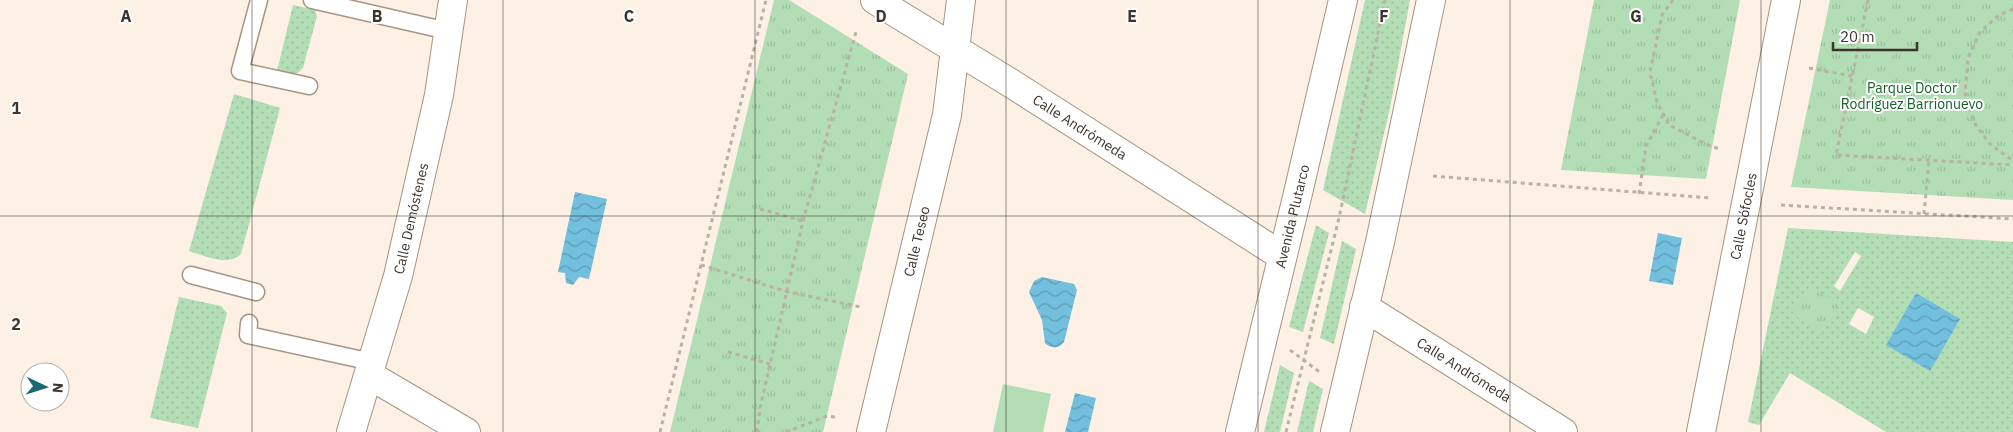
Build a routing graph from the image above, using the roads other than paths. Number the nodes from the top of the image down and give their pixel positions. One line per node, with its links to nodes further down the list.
1 (259, 0): 11 (lane)
2 (312, 0): 9 (lane)
3 (453, 0): 9 (street, Calle Demóstenes)
4 (876, 0): 10 (street, Calle Andrómeda)
5 (961, 0): 10 (street, Calle Teseo)
6 (1343, 0): 12 (street, Avenida Plutarco)
7 (1431, 0): 15 (street)
8 (1786, 0): 24 (street, Calle Sófocles)
9 (448, 31): 17 (street, Calle Demóstenes)
10 (956, 49): 12 (street, Calle Andrómeda); 20 (street, Calle Teseo)
11 (309, 86)
12 (1282, 256): 21 (street, Avenida Plutarco)
13 (191, 275): 14 (lane)
14 (256, 292)
15 (1364, 307): 22 (street); 23 (street, Calle Andrómeda)
16 (249, 323): 17 (lane)
17 (370, 368): 18 (street, Calle Demóstenes); 19 (street)
18 (351, 432)
19 (466, 432)
20 (871, 432)
21 (1240, 432)
22 (1335, 432)
23 (1563, 432)
24 (1701, 432)

